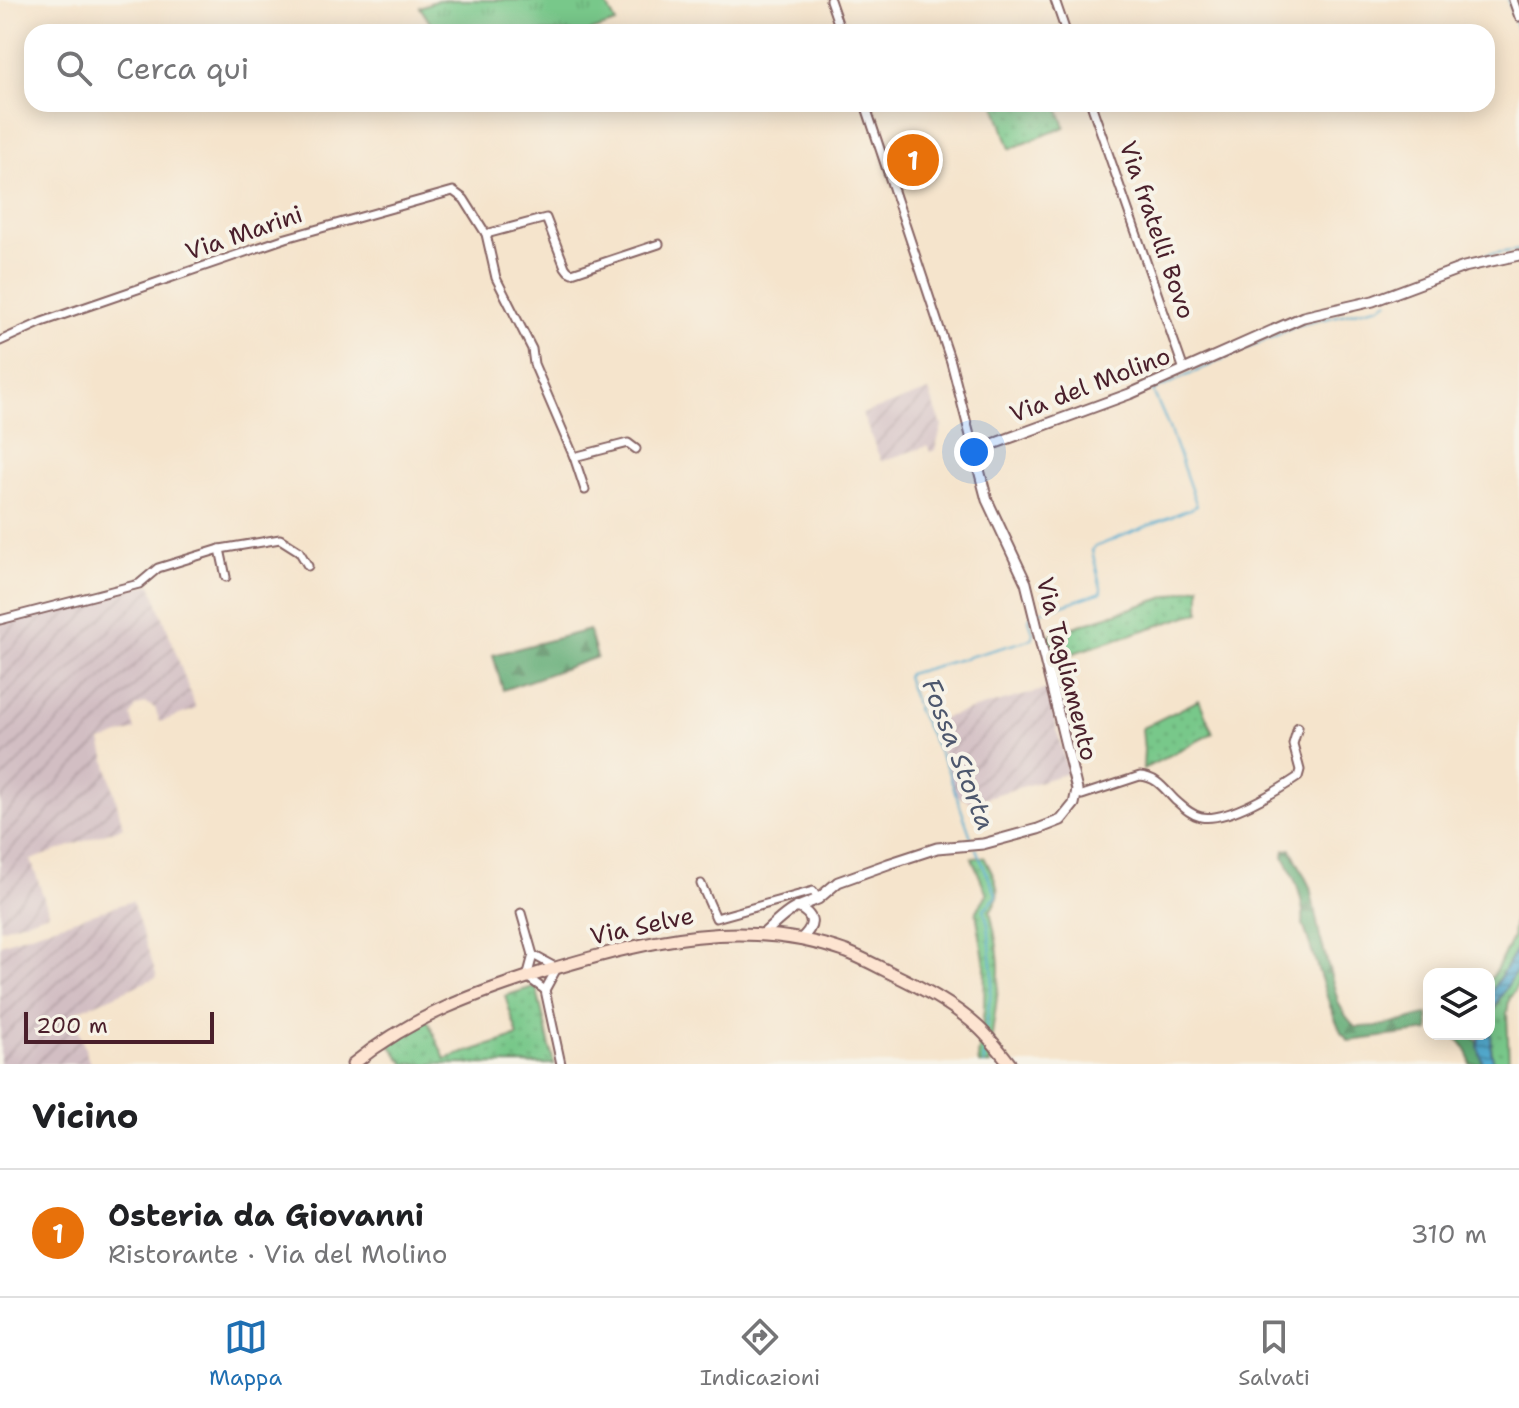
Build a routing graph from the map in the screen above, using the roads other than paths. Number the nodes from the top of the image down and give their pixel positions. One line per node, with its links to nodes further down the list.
1 (830, 0): 5 (street)
2 (1055, 0): 6 (street)
3 (1513, 0): 4 (street)
4 (1519, 17)
5 (838, 24)
6 (1063, 24)
7 (868, 112): 15 (street)
8 (1094, 112): 13 (street, Via fratelli Bovo)
9 (486, 234): 10 (street); 12 (street, Via Marini); 16 (street, Via Marini)
10 (659, 244)
11 (1519, 255): 13 (street, Via del Molino)
12 (0, 341)
13 (1184, 370): 15 (street, Via del Molino)
14 (636, 449): 16 (street)
15 (974, 451): 23 (street, Via Tagliamento)
16 (574, 457): 17 (street, Via Marini)
17 (585, 490)
18 (220, 549): 19 (street); 20 (street); 21 (street)
19 (308, 566)
20 (226, 577)
21 (0, 620)
22 (1298, 727): 23 (street)
23 (1077, 793): 25 (street, Via Tagliamento)
24 (701, 884): 25 (street, Via Selve)
25 (818, 899): 26 (street); 29 (street)
26 (798, 907): 28 (street); 29 (street)
27 (521, 913): 33 (street)
28 (781, 920): 30 (street); 31 (street)
29 (811, 922): 31 (street); 32 (street)
30 (763, 934): 31 (main road, Via Selve); 34 (main road, Via Selve)
31 (794, 939): 32 (main road, Via Selve)
32 (821, 945): 39 (main road, Via Selve)
33 (533, 955): 34 (street); 35 (street)
34 (557, 968): 35 (main road, Via Selve); 36 (street)
35 (527, 977): 36 (street); 37 (main road, Via Selve)
36 (545, 990): 38 (street)
37 (353, 1064)
38 (561, 1064)
39 (1010, 1064)

